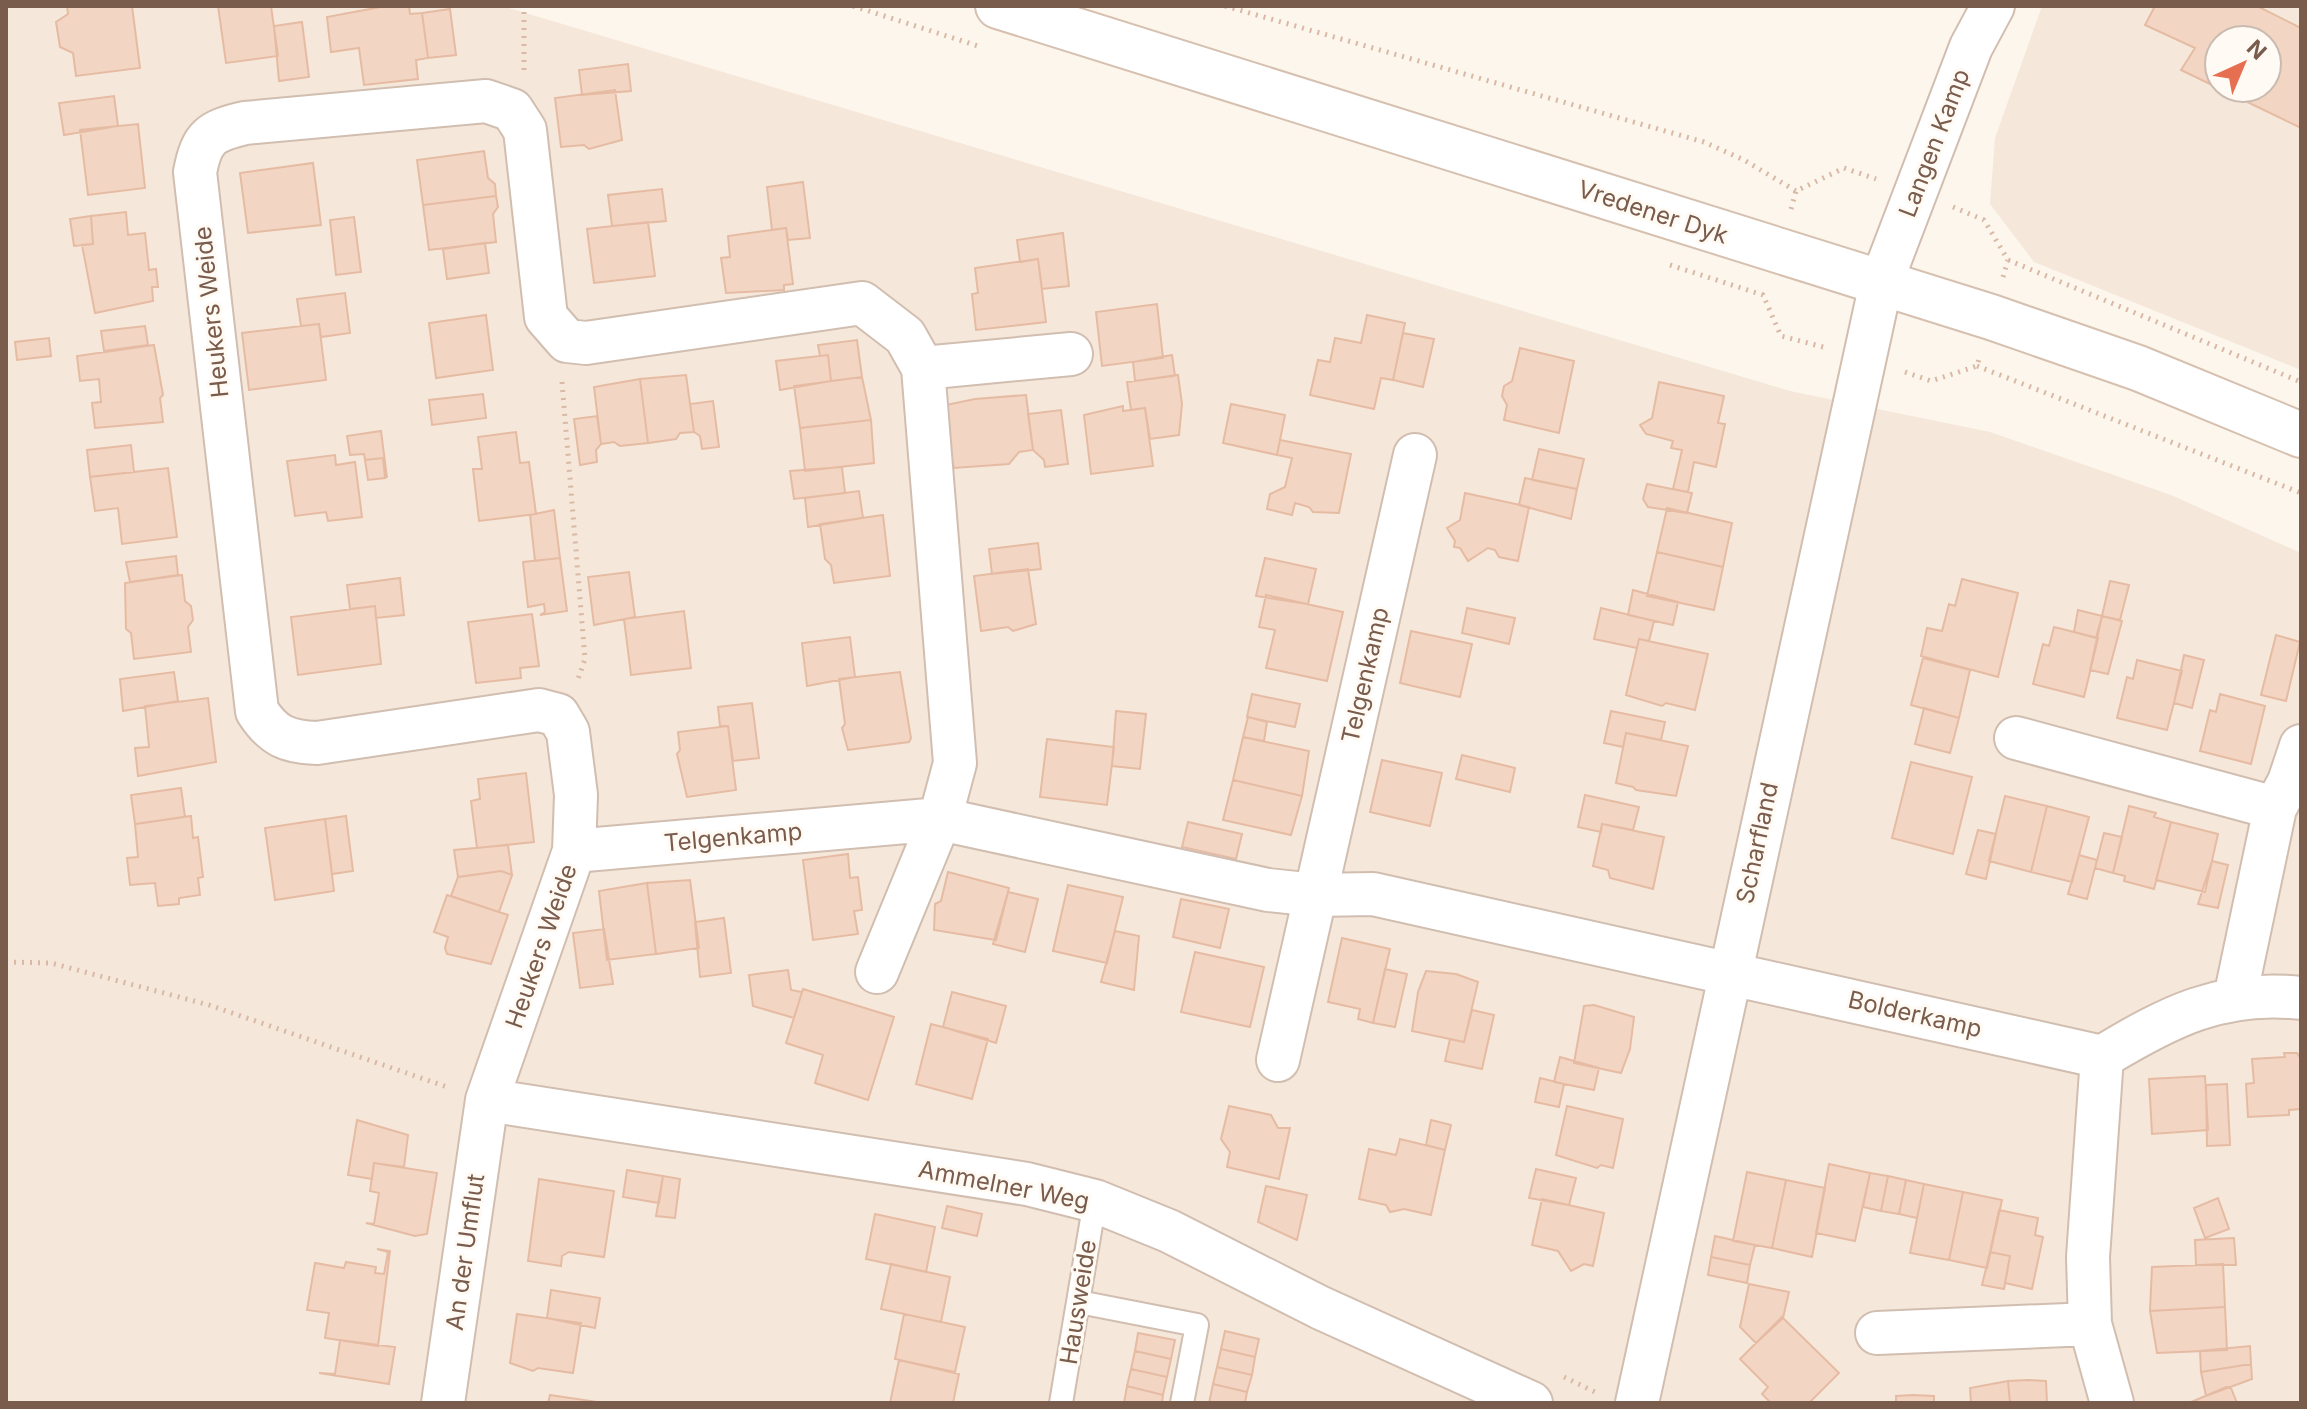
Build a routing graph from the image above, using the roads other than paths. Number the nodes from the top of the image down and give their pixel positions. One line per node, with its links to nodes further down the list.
1 (998, 6): 3 (main road, Vredener Dyk)
2 (1993, 6): 3 (street, Langen Kamp)
3 (1881, 283): 6 (main road, Vredener Dyk); 15 (street, Scharfland)
4 (1071, 354): 5 (street)
5 (923, 368): 11 (street); 12 (street, Heukers Weide)
6 (2301, 435)
7 (1415, 455): 13 (street, Telgenkamp)
8 (2016, 738): 10 (street)
9 (2301, 746): 10 (street)
10 (2275, 808): 16 (street)
11 (940, 819): 12 (street, Telgenkamp); 13 (street, Telgenkamp); 14 (street)
12 (574, 851): 20 (street, Heukers Weide)
13 (1315, 895): 15 (street, Telgenkamp); 19 (street, Telgenkamp)
14 (877, 972)
15 (1729, 972): 18 (street, Bolderkamp); 29 (street, Scharfland)
16 (2235, 998): 17 (street); 18 (street)
17 (2301, 998)
18 (2102, 1057): 23 (street)
19 (1278, 1060)
20 (487, 1100): 21 (street, Ammelner Weg); 25 (street, An der Umflut)
21 (1095, 1201): 22 (lane, Hausweide); 28 (street, Ammelner Weg)
22 (1079, 1302): 26 (lane, Hausweide); 27 (lane)
23 (2090, 1324): 24 (street); 30 (street)
24 (1877, 1333)
25 (443, 1403)
26 (1061, 1403)
27 (1182, 1403)
28 (1531, 1403)
29 (1637, 1403)
30 (2112, 1403)

